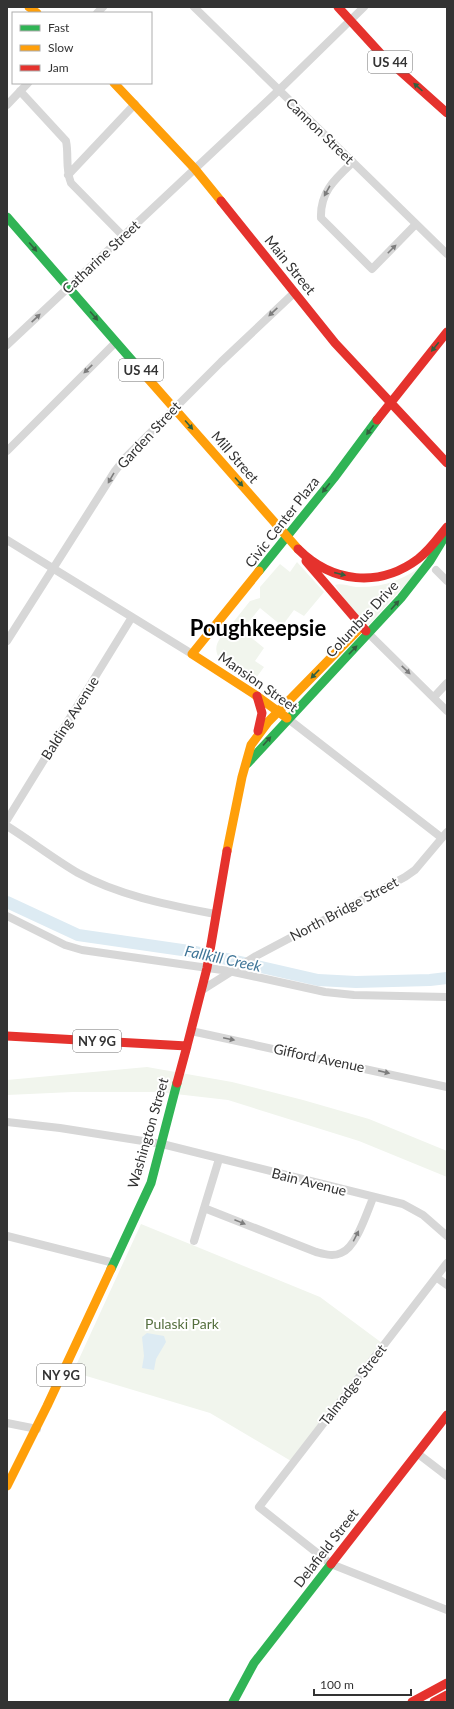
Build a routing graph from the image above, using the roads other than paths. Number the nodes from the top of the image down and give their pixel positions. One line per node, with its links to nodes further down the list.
1 (194, 7): 7 (street, Cannon Street)
2 (338, 7): 4 (main road, US 44)
3 (364, 7): 4 (street, Catharine Street)
4 (350, 21): 7 (street, Catharine Street); 11 (main road, US 44, one-way to 4)
5 (27, 84): 8 (street)
6 (115, 84): 9 (main road, Main Street)
7 (279, 90): 12 (street, Cannon Street); 13 (street, Catharine Street)
8 (20, 91): 10 (street); 14 (street)
9 (135, 104): 13 (main road, Main Street); 14 (street)
10 (7, 105)
11 (447, 113)
12 (352, 162): 16 (street, Cannon Street); 16 (street, one-way to 16)
13 (195, 169): 17 (street, Catharine Street); 20 (main road, Main Street)
14 (68, 175): 17 (street)
15 (7, 217): 19 (main road, Mill Street / US 44, one-way to 19)
16 (416, 224): 18 (street, Cannon Street)
17 (123, 236): 19 (street, Catharine Street)
18 (447, 254)
19 (68, 287): 22 (main road, Mill Street / US 44, one-way to 22); 23 (street, Catharine Street, one-way to 19)
20 (294, 293): 24 (main road, Main Street); 25 (street, Garden Street, one-way to 25)
21 (447, 332): 24 (main road, Civic Center Plaza, one-way to 24)
22 (116, 342): 25 (main road, Mill Street / US 44); 26 (street, one-way to 26)
23 (7, 344)
24 (390, 404): 27 (main road, Main Street); 30 (main road, Civic Center Plaza, one-way to 30)
25 (174, 408): 30 (main road, Mill Street / US 44, one-way to 30); 33 (street, Garden Street, one-way to 33)
26 (7, 451)
27 (447, 463)
28 (447, 527): 32 (main road, US 44, one-way to 28)
29 (447, 532): 37 (main road, Columbus Drive, one-way to 29)
30 (287, 537): 32 (main road, Mill Street / US 44); 39 (main road, Civic Center Plaza)
31 (7, 540): 33 (street, Mansion Street)
32 (296, 546): 37 (main road, Mill Street)
33 (54, 569): 36 (street, Mansion Street); 38 (street, Garden Street)
34 (436, 570): 35 (street)
35 (447, 581)
36 (132, 617): 39 (street, Mansion Street); 48 (street, Balding Avenue)
37 (365, 629): 42 (street, Mill Street, one-way to 42); 44 (main road, Columbus Drive, one-way to 44); 45 (main road, Columbus Drive, one-way to 37)
38 (7, 641)
39 (192, 654): 41 (main road, Mansion Street)
40 (447, 683): 42 (street)
41 (257, 695): 44 (main road, Mansion Street); 46 (main road)
42 (434, 697): 43 (street, Mill Street)
43 (447, 711)
44 (279, 712): 45 (main road, Mansion Street); 46 (main road, Washington Street)
45 (288, 718): 47 (main road, Washington Street, one-way to 45); 50 (street, Mansion Street)
46 (253, 742): 47 (main road, Washington Street)
47 (246, 764): 51 (main road, Washington Street)
48 (7, 820)
49 (7, 826): 51 (street)
50 (444, 835): 54 (street, North Bridge Street)
51 (215, 914): 53 (main road, Washington Street)
52 (7, 916): 53 (street)
53 (206, 966): 54 (street); 55 (main road, Washington Street)
54 (230, 971): 55 (street, North Bridge Street); 56 (street)
55 (202, 990): 57 (main road, Washington Street)
56 (447, 997)
57 (191, 1031): 59 (main road, Washington Street); 60 (street, Gifford Avenue, one-way to 60)
58 (7, 1036): 59 (main road, NY 9G)
59 (187, 1046): 62 (main road, Washington Street / NY 9G)
60 (447, 1087)
61 (7, 1122): 62 (street, Bain Avenue)
62 (162, 1144): 63 (street, Bain Avenue); 69 (main road, Washington Street / NY 9G)
63 (219, 1159): 64 (street, Bain Avenue); 65 (street)
64 (373, 1198): 65 (street, one-way to 64); 67 (street, Bain Avenue)
65 (204, 1208): 68 (street)
66 (7, 1236): 69 (street)
67 (447, 1236)
68 (194, 1241)
69 (114, 1263): 75 (main road, Washington Street / NY 9G)
70 (447, 1263): 71 (street, Talmadge Street)
71 (436, 1277): 72 (street); 79 (street, Talmadge Street)
72 (447, 1285)
73 (447, 1414): 76 (main road, Delafield Street)
74 (7, 1423): 75 (street)
75 (37, 1429): 78 (main road, Washington Street / NY 9G)
76 (417, 1453): 77 (street); 79 (main road, Delafield Street)
77 (447, 1476)
78 (7, 1486)
79 (332, 1564): 80 (street); 84 (main road, Delafield Street)
80 (446, 1608)
81 (447, 1683): 85 (main road)
82 (447, 1694): 86 (main road)
83 (447, 1700): 87 (main road)
84 (233, 1702)
85 (412, 1702)
86 (434, 1702)
87 (442, 1702)

